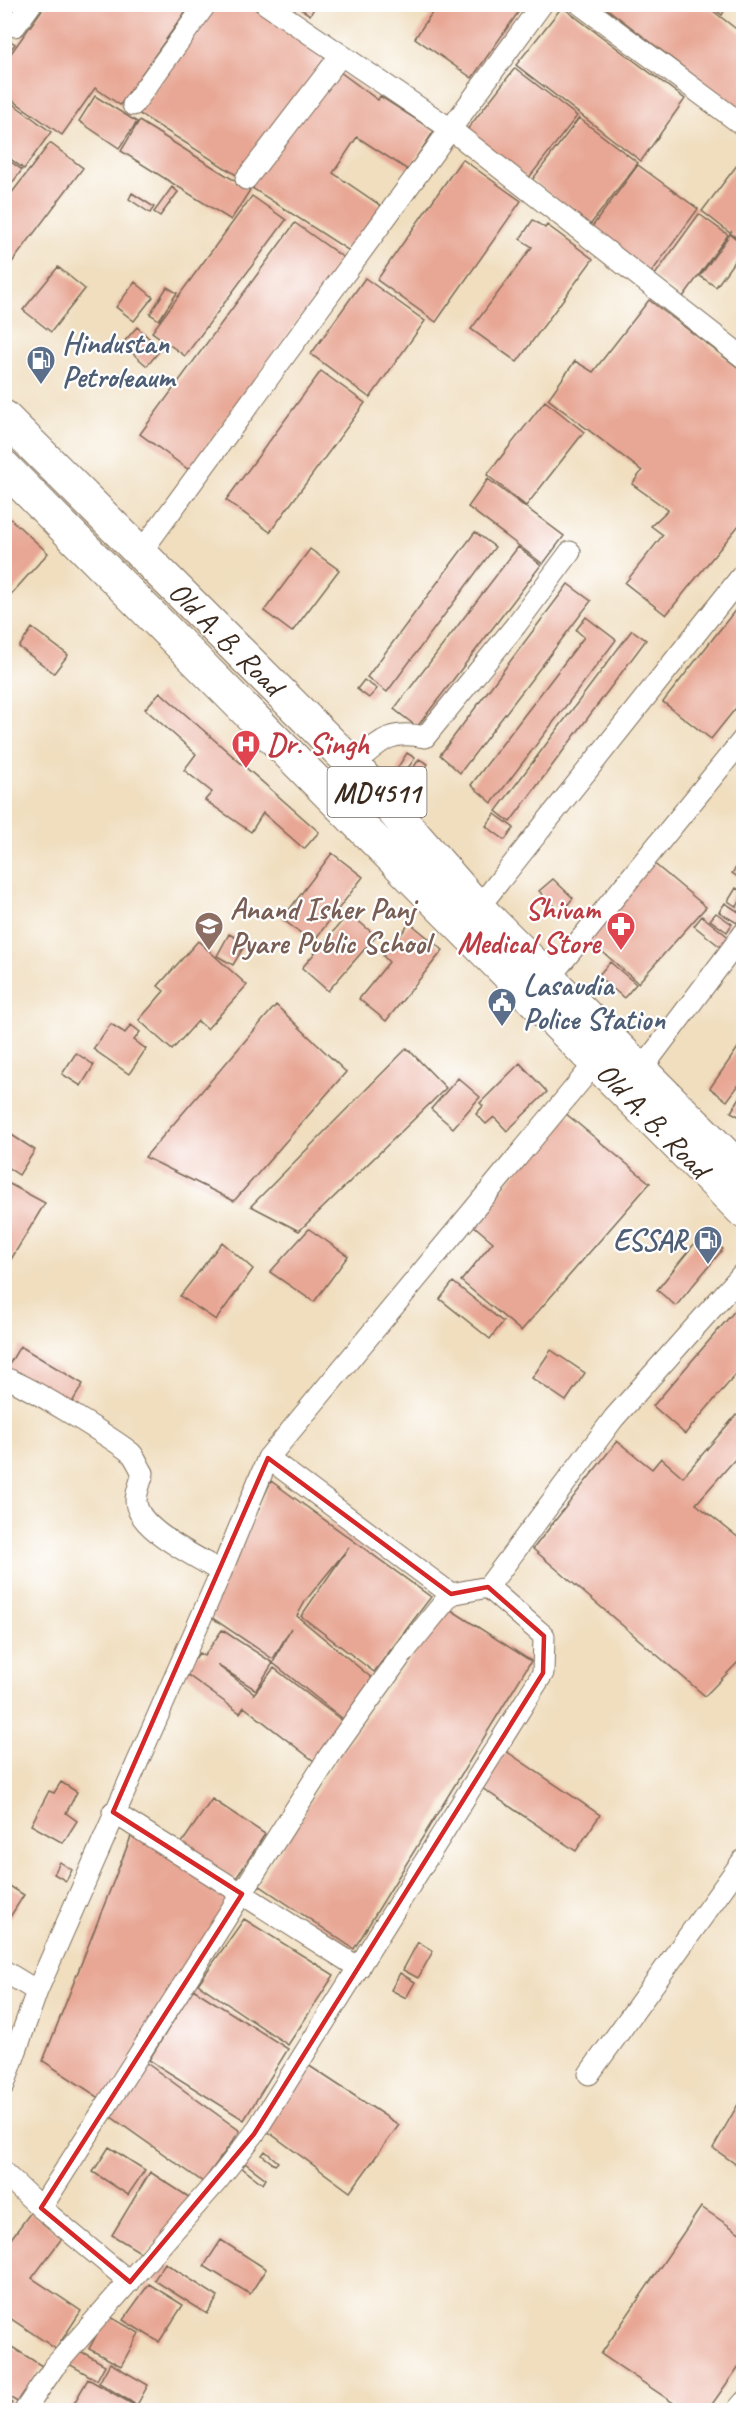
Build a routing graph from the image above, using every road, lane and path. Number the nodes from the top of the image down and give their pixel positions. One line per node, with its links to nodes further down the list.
1 (31, 4): 6 (street)
2 (206, 4): 8 (street)
3 (266, 4): 7 (street)
4 (542, 4): 10 (street)
5 (580, 4): 9 (street)
6 (15, 26)
7 (341, 55): 10 (street); 11 (street)
8 (133, 105)
9 (744, 126)
10 (449, 128): 12 (street); 15 (street)
11 (246, 179)
12 (744, 358)
13 (4, 417): 15 (main road, Old A. B. Road / MD4511)
14 (4, 467): 23 (main road, Old A. B. Road / MD4511)
15 (141, 552): 19 (main road, Old A. B. Road / MD4511)
16 (570, 552): 19 (street)
17 (744, 573): 20 (street)
18 (744, 738): 22 (street)
19 (353, 765): 20 (main road, Old A. B. Road / MD4511)
20 (478, 908): 22 (main road, Old A. B. Road / MD4511)
21 (744, 933): 24 (street)
22 (550, 977): 24 (main road, Old A. B. Road / MD4511)
23 (596, 1062): 26 (main road, Old A. B. Road / MD4511); 29 (street)
24 (641, 1070): 25 (main road, Old A. B. Road / MD4511)
25 (744, 1173)
26 (744, 1212)
27 (744, 1272): 31 (street)
28 (4, 1378): 30 (street)
29 (268, 1458): 30 (street); 32 (street)
30 (221, 1572): 33 (street)
31 (488, 1587): 32 (street); 36 (street)
32 (451, 1594): 35 (street)
33 (114, 1812): 35 (street); 38 (street)
34 (744, 1859): 39 (street)
35 (242, 1894): 36 (street); 42 (street)
36 (359, 1968): 43 (street)
37 (4, 1971): 38 (street)
38 (37, 1991): 40 (street)
39 (589, 2074)
40 (4, 2085)
41 (4, 2173): 42 (street)
42 (41, 2208): 43 (street)
43 (130, 2282): 45 (street)
44 (744, 2402): 46 (street)
45 (25, 2410)
46 (738, 2410)

